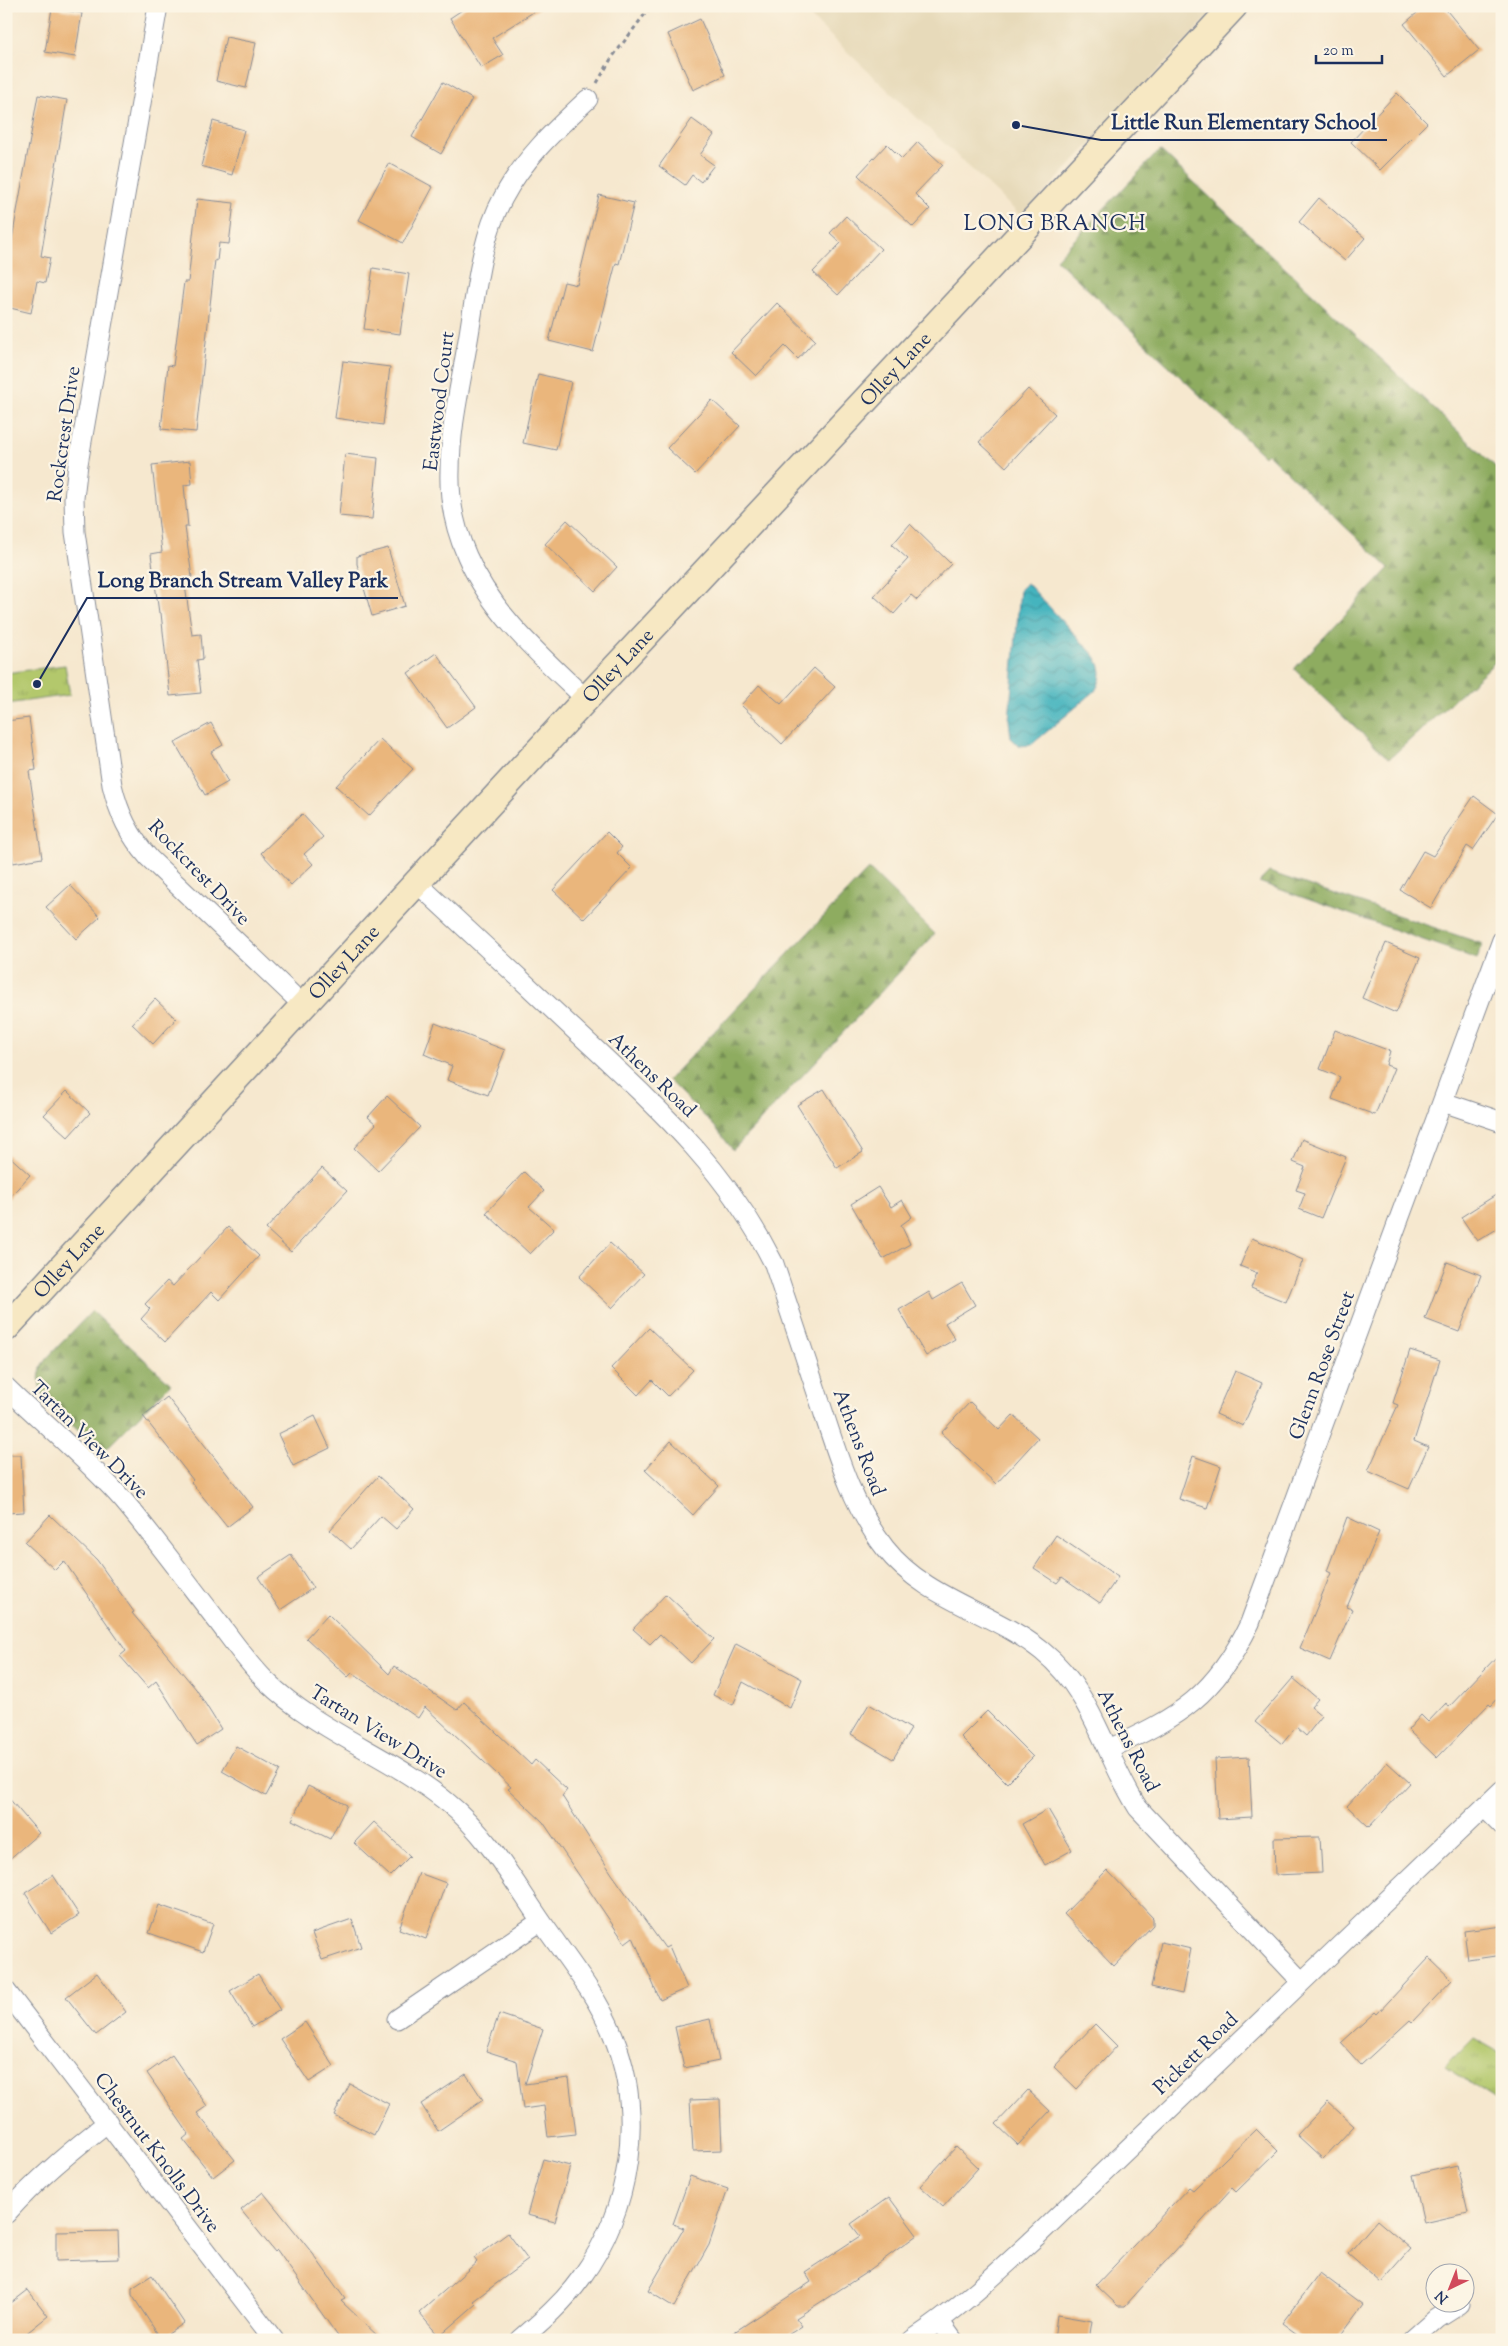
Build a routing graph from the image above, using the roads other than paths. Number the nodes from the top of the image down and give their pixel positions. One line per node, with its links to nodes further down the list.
1 (158, 6): 7 (street, Rockcrest Drive)
2 (1234, 6): 4 (main road, Olley Lane)
3 (588, 99): 4 (street, Eastwood Court)
4 (586, 699): 5 (main road, Olley Lane)
5 (417, 883): 7 (main road, Olley Lane); 12 (street, Athens Road)
6 (1502, 940): 8 (street, Glenn Rose Street)
7 (303, 1005): 10 (main road, Olley Lane)
8 (1442, 1102): 9 (street); 12 (street, Glenn Rose Street)
9 (1502, 1122)
10 (6, 1328)
11 (6, 1387): 16 (street, Tartan View Drive)
12 (1109, 1749): 17 (street, Athens Road)
13 (1502, 1790): 14 (street, Pickett Road)
14 (1484, 1807): 15 (street); 17 (street, Pickett Road)
15 (1502, 1826)
16 (541, 1921): 19 (street); 25 (street, Tartan View Drive)
17 (1301, 1982): 23 (street, Pickett Road)
18 (6, 1992): 20 (street, Chestnut Knolls Drive)
19 (397, 2019)
20 (108, 2122): 21 (street); 24 (street, Chestnut Knolls Drive)
21 (6, 2214)
22 (1443, 2314): 28 (street)
23 (940, 2322): 26 (street, Pickett Road); 27 (street)
24 (274, 2340)
25 (520, 2340)
26 (912, 2340)
27 (953, 2340)
28 (1412, 2340)

